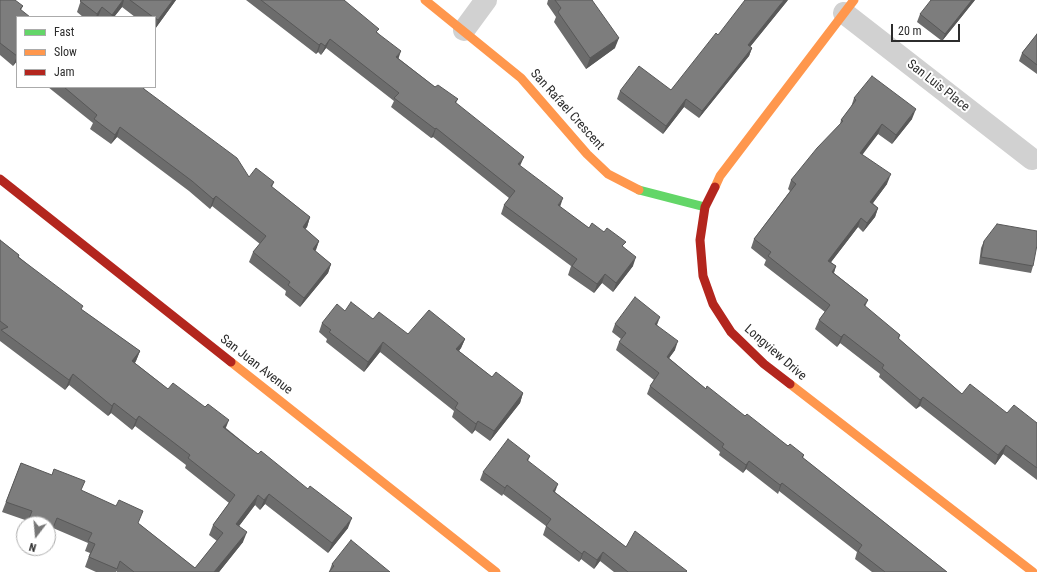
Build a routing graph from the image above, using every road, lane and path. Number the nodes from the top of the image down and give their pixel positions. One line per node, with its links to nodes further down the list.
1 (424, 0): 4 (street, San Rafael Crescent)
2 (486, 0): 4 (street)
3 (849, 7): 5 (street, San Luis Place); 7 (street, Longview Drive)
4 (464, 30): 7 (street, San Rafael Crescent)
5 (1032, 159)
6 (0, 179): 8 (street, San Juan Avenue)
7 (705, 207): 9 (street, Longview Drive)
8 (496, 572)
9 (1033, 572)

